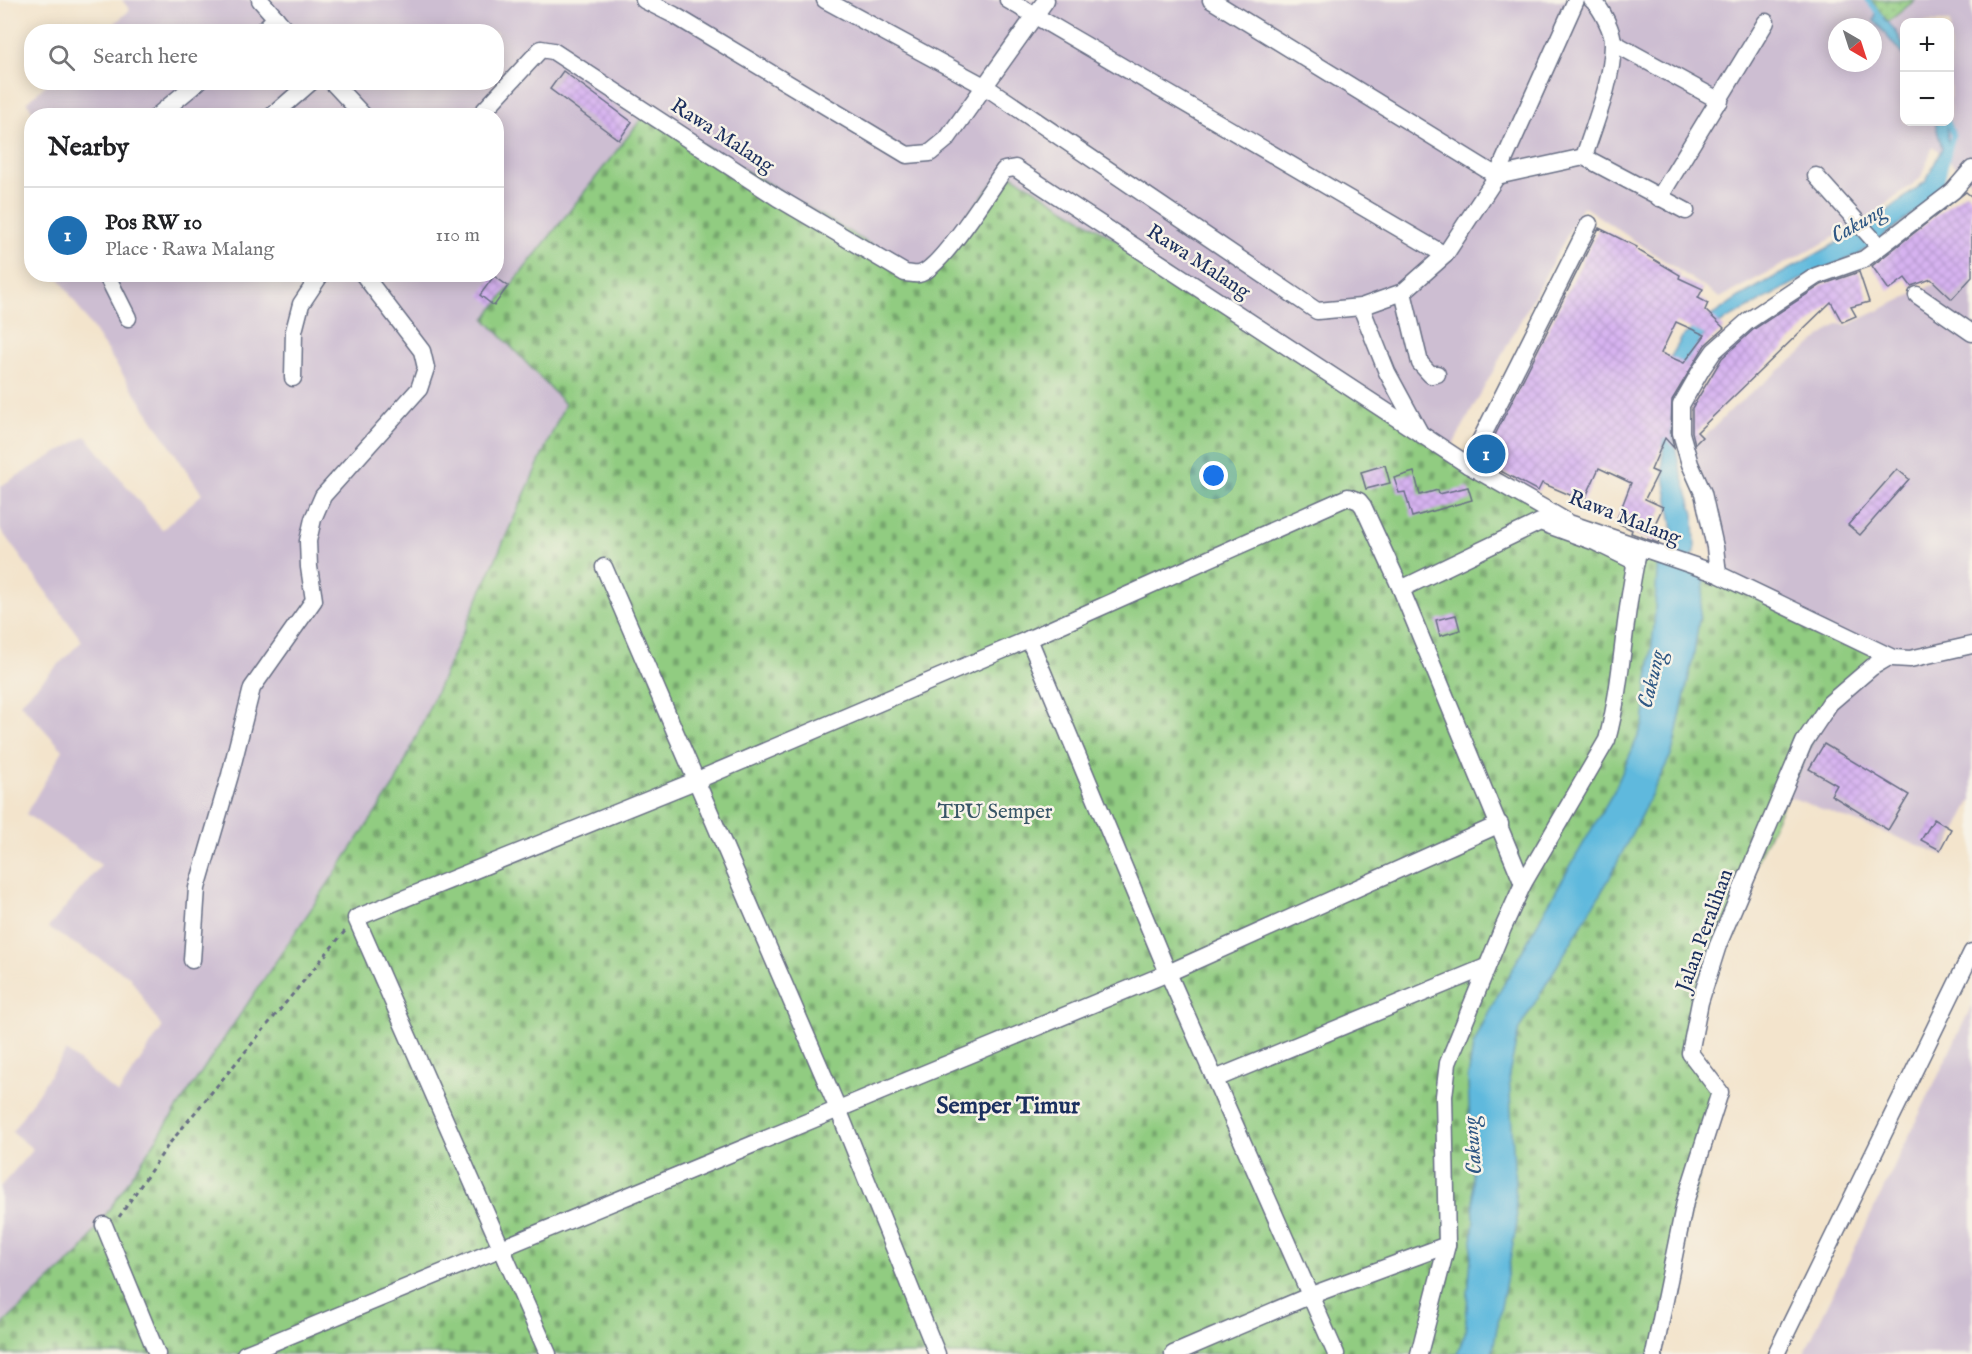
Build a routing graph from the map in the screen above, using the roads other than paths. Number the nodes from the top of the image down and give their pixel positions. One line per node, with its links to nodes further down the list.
1 (260, 0): 10 (street)
2 (644, 0): 15 (street)
3 (825, 0): 15 (street)
4 (1008, 0): 9 (street)
5 (1046, 0): 9 (street)
6 (1211, 0): 28 (street)
7 (1576, 0): 28 (street)
8 (1592, 0): 14 (street)
9 (1035, 16): 15 (street); 34 (street)
10 (276, 18): 12 (street); 13 (street)
11 (1766, 22): 21 (street)
12 (270, 24)
13 (281, 24)
14 (1614, 43): 21 (street); 26 (street)
15 (986, 87): 40 (street)
16 (504, 89): 45 (street, Rawa Malang)
17 (188, 90): 22 (street)
18 (302, 90): 23 (street)
19 (340, 90): 24 (street)
20 (503, 90): 25 (street, Rawa Malang)
21 (1720, 100): 30 (street)
22 (167, 108)
23 (281, 108)
24 (356, 108)
25 (486, 108)
26 (1584, 157): 28 (street); 30 (street)
27 (1972, 169): 33 (street)
28 (1497, 176): 34 (street)
29 (1816, 176): 33 (street)
30 (1659, 198): 31 (street)
31 (1686, 211)
32 (1589, 224): 46 (street)
33 (1878, 245): 49 (street)
34 (1445, 255): 38 (street)
35 (110, 282): 41 (street)
36 (316, 282): 44 (street)
37 (369, 282): 58 (street)
38 (1402, 292): 40 (street); 43 (street)
39 (1917, 295): 42 (street)
40 (1361, 307): 45 (street)
41 (128, 318)
42 (1972, 333)
43 (1437, 374)
44 (293, 378)
45 (1421, 434): 46 (street, Rawa Malang)
46 (1468, 465): 47 (street, Rawa Malang)
47 (1637, 555): 49 (street, Rawa Malang); 50 (street); 56 (street)
48 (604, 567): 54 (street)
49 (1714, 573): 53 (street, Rawa Malang)
50 (1401, 589): 51 (street); 55 (street)
51 (1029, 639): 54 (street); 60 (street)
52 (1972, 645): 53 (street, Rawa Malang)
53 (1889, 657): 74 (street, Jalan Peralihan)
54 (695, 781): 62 (street); 65 (street)
55 (1500, 824): 56 (street); 60 (street)
56 (1523, 884): 59 (street)
57 (1972, 952): 75 (street)
58 (192, 960)
59 (1486, 967): 61 (street); 64 (street)
60 (1168, 973): 61 (street); 62 (street)
61 (1215, 1079): 66 (street)
62 (838, 1109): 65 (street); 70 (street)
63 (104, 1225): 67 (street)
64 (1447, 1245): 66 (street); 73 (street)
65 (501, 1250): 68 (street); 69 (street)
66 (1309, 1296): 71 (street); 72 (street)
67 (157, 1354)
68 (245, 1354)
69 (548, 1354)
70 (936, 1354)
71 (1173, 1354)
72 (1336, 1354)
73 (1419, 1354)
74 (1654, 1354)
75 (1776, 1354)

